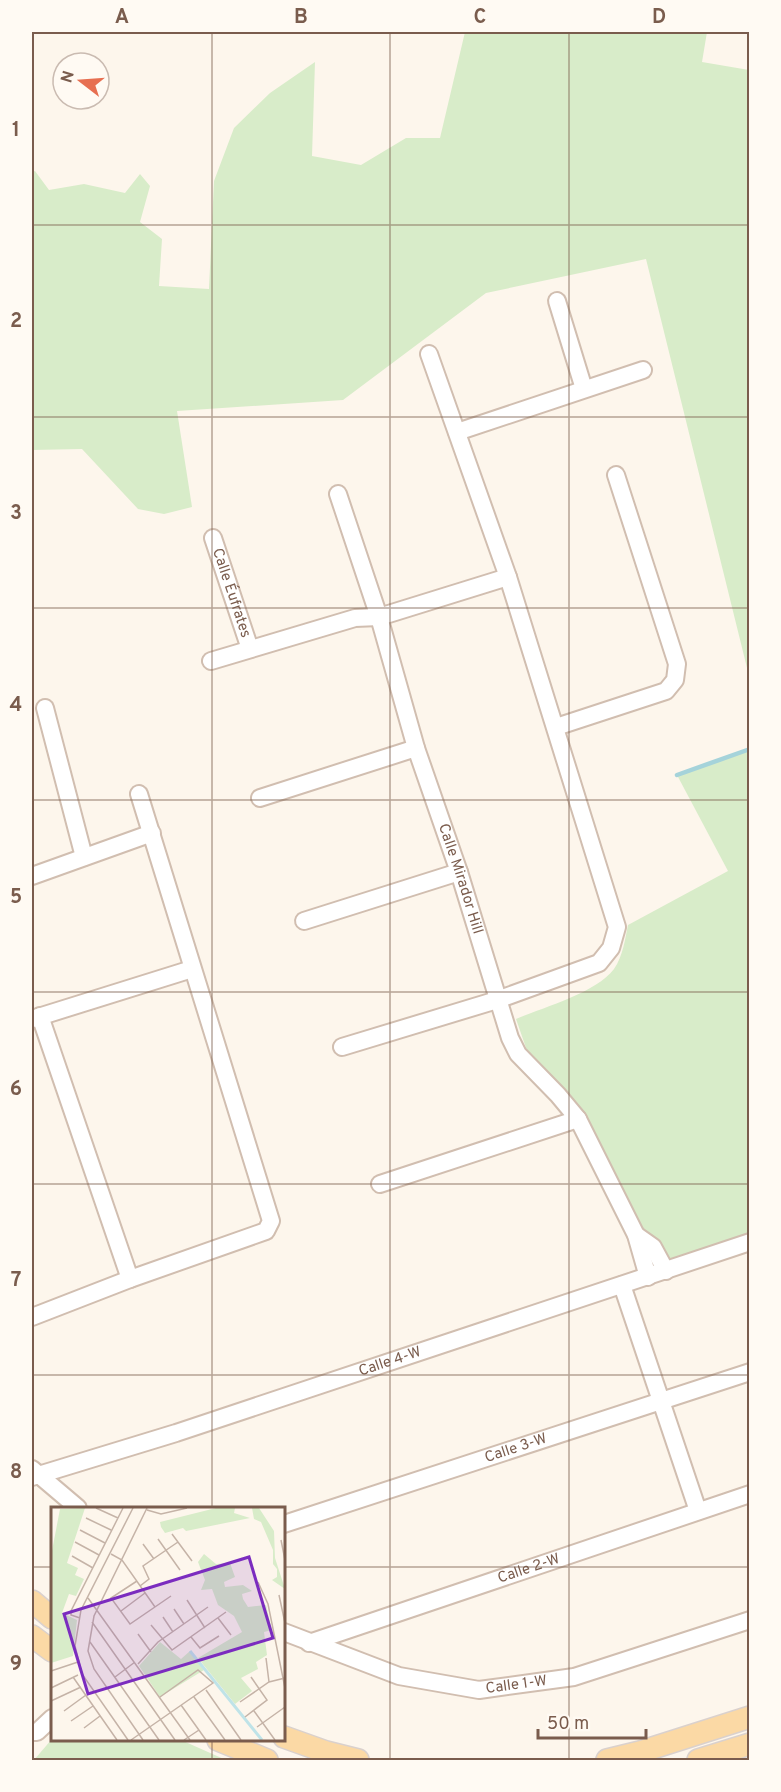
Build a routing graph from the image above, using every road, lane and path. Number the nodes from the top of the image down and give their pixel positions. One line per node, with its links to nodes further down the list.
1 (557, 301): 4 (street)
2 (429, 354): 5 (street)
3 (643, 370): 4 (street)
4 (584, 389): 5 (street)
5 (458, 432): 9 (street)
6 (616, 475): 14 (street)
7 (338, 494): 10 (street, Calle Mirador Hill)
8 (213, 538): 11 (street, Calle Éufrates)
9 (508, 578): 10 (street); 14 (street)
10 (379, 617): 11 (street); 15 (street, Calle Mirador Hill)
11 (250, 649): 12 (street)
12 (211, 661)
13 (45, 708): 19 (street)
14 (556, 727): 24 (street)
15 (416, 748): 17 (street); 20 (street, Calle Mirador Hill)
16 (139, 794): 18 (street)
17 (260, 798)
18 (152, 832): 19 (street); 23 (street)
19 (84, 857): 21 (street)
20 (459, 872): 22 (street); 24 (street, Calle Mirador Hill)
21 (32, 876)
22 (304, 921)
23 (192, 969): 25 (street); 33 (street)
24 (497, 1000): 26 (street); 27 (street, Calle Mirador Hill)
25 (36, 1017): 33 (street)
26 (342, 1047)
27 (578, 1119): 28 (street); 29 (street, Calle Mirador Hill)
28 (380, 1184)
29 (636, 1235): 31 (street, Calle Mirador Hill); 32 (street, Calle Mirador Hill)
30 (750, 1242): 31 (street, Calle 4-W)
31 (666, 1271): 32 (street, Calle 4-W)
32 (648, 1277): 34 (street, Calle 4-W)
33 (130, 1278): 35 (street)
34 (622, 1284): 37 (street); 38 (street, Calle 4-W)
35 (32, 1317)
36 (750, 1372): 37 (street, Calle 3-W)
37 (662, 1401): 41 (street); 42 (street, Calle 3-W)
38 (34, 1473): 40 (street)
39 (750, 1494): 41 (street, Calle 2-W)
40 (76, 1507)
41 (698, 1511): 48 (street, Calle 2-W)
42 (285, 1524)
43 (32, 1601): 44 (main road)
44 (51, 1617)
45 (750, 1620): 48 (street, Calle 1-W)
46 (285, 1632): 48 (street, Calle 1-W)
47 (32, 1635): 49 (main road)
48 (309, 1643)
49 (51, 1651)
50 (750, 1717): 58 (main road)
51 (51, 1719): 52 (street)
52 (32, 1732)
53 (285, 1737): 57 (main road)
54 (220, 1741): 56 (main road)
55 (750, 1744): 59 (main road)
56 (267, 1761)
57 (358, 1761)
58 (607, 1761)
59 (698, 1761)

